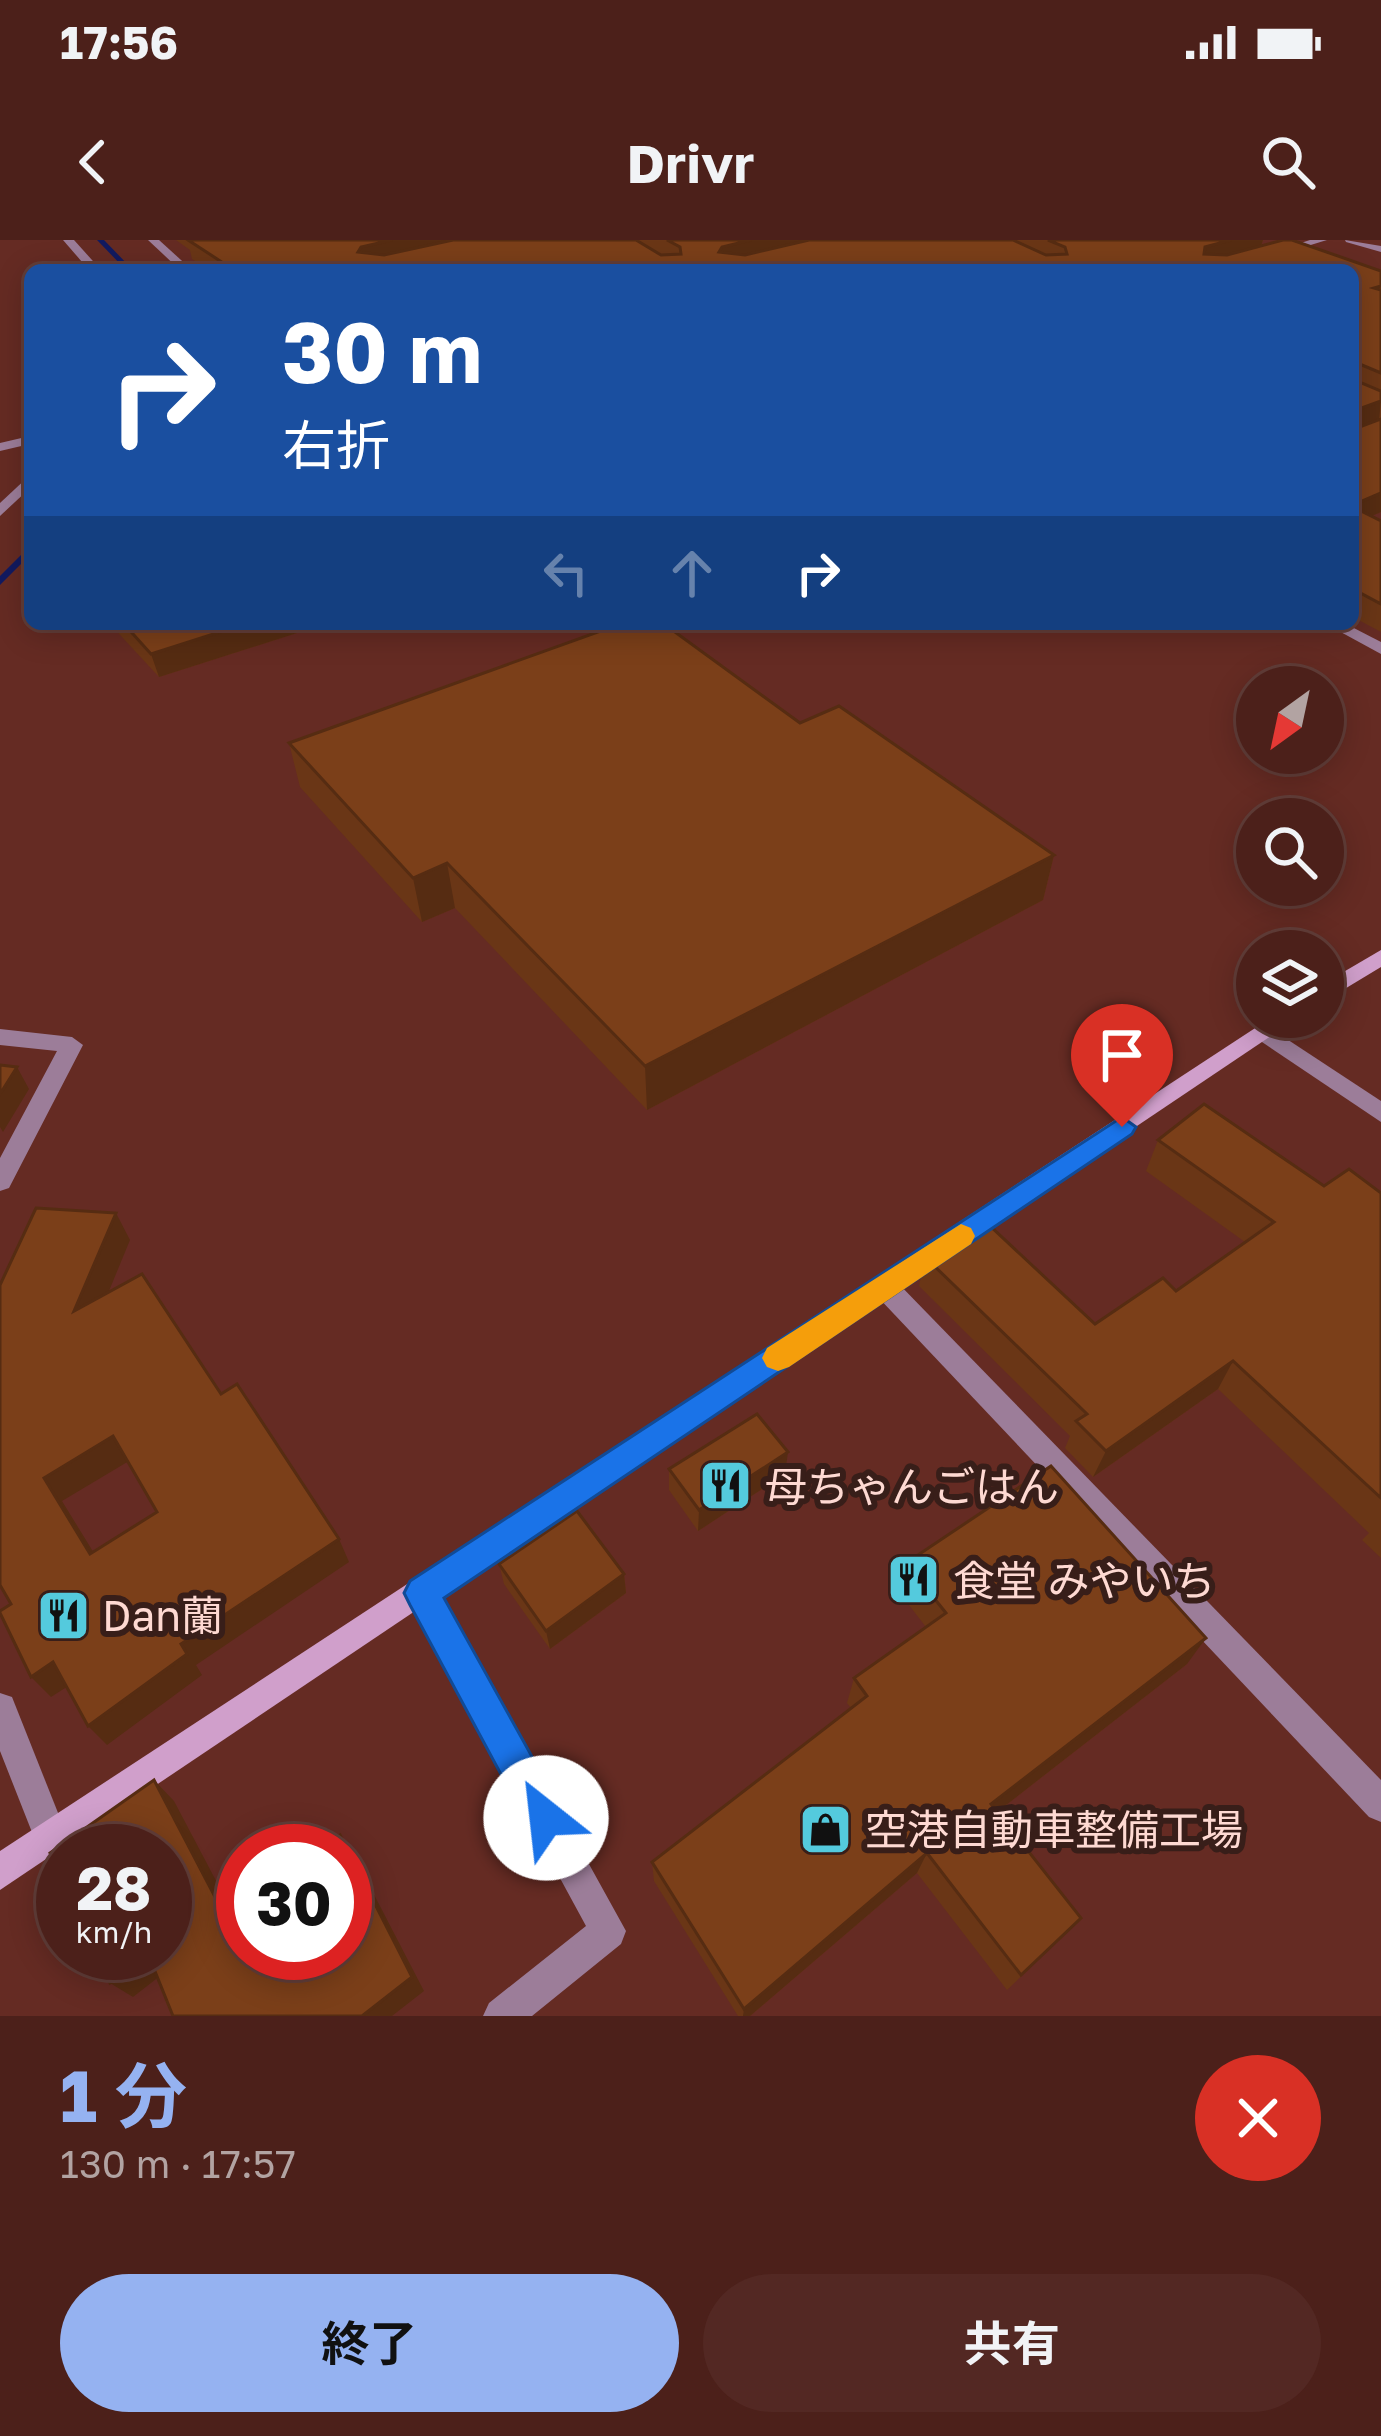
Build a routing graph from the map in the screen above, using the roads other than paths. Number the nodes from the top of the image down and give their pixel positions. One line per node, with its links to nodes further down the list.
1 (68, 240): 8 (street)
2 (179, 240): 5 (street)
3 (1322, 240): 7 (street)
4 (1350, 240): 6 (street)
5 (155, 242): 9 (street)
6 (1381, 249)
7 (1266, 255)
8 (90, 264)
9 (179, 264)
10 (24, 486): 11 (street)
11 (0, 512)
12 (1348, 630): 13 (street)
13 (1377, 643)
14 (1381, 957): 15 (street)
15 (1344, 981)
16 (0, 1036): 20 (street)
17 (1257, 1038): 21 (street)
18 (1292, 1038): 19 (street)
19 (1381, 1113)
20 (0, 1181)
21 (885, 1287): 22 (street); 24 (street)
22 (422, 1593): 26 (street); 29 (street)
23 (0, 1708): 25 (street)
24 (1381, 1805)
25 (46, 1824)
26 (72, 1824)
27 (36, 1848): 28 (street)
28 (0, 1872)
29 (502, 2016)

